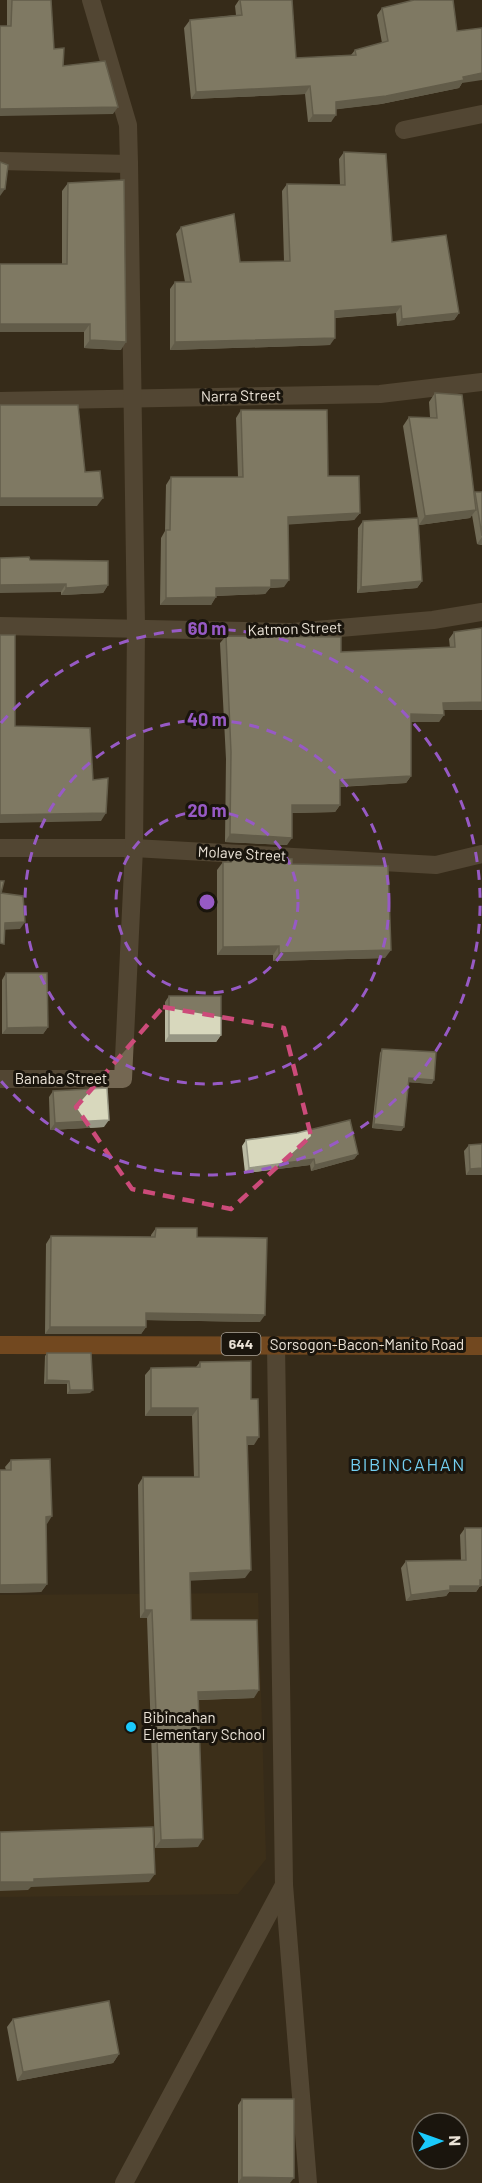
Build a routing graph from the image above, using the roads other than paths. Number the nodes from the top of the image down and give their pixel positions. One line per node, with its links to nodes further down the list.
1 (91, 0): 5 (street)
2 (482, 114): 3 (street)
3 (405, 130)
4 (0, 161): 5 (street)
5 (129, 164): 7 (street)
6 (482, 382): 7 (street, Narra Street)
7 (134, 398): 8 (street, Narra Street); 11 (street)
8 (0, 401)
9 (482, 612): 11 (street, Katmon Street)
10 (0, 626): 11 (street, Katmon Street)
11 (136, 627): 13 (street)
12 (0, 848): 13 (street, Molave Street)
13 (134, 848): 14 (street, Molave Street); 15 (street, Banaba Street)
14 (482, 854)
15 (0, 1079)
16 (0, 1345): 17 (main road, Sorsogon-Bacon-Manito Road / 644)
17 (276, 1345): 18 (main road, Sorsogon-Bacon-Manito Road / 644); 19 (street)
18 (482, 1346)
19 (284, 1885): 20 (street); 21 (street)
20 (124, 2183)
21 (308, 2183)

